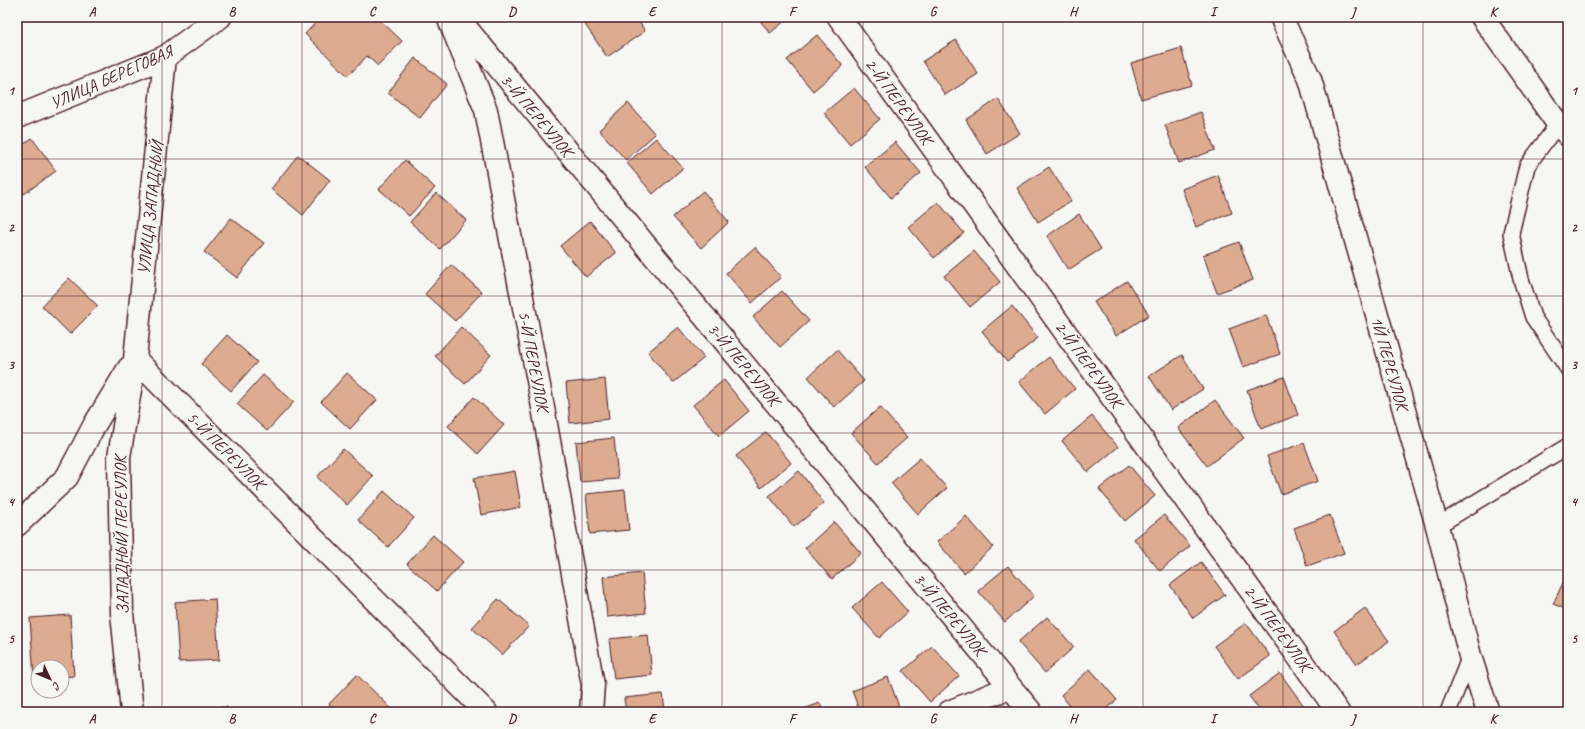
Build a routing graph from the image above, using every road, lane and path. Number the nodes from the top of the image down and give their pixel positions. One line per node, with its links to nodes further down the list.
1 (220, 17): 7 (street, УЛИЦА БЕРЕГОВАЯ)
2 (448, 17): 19 (street, 5-Й ПЕРЕУЛОК)
3 (457, 17): 16 (street, 3-Й ПЕРЕУЛОК)
4 (839, 17): 22 (street, 2-Й ПЕРЕУЛОК)
5 (1281, 17): 14 (street, 1Й ПЕРЕУЛОК)
6 (1482, 17): 9 (street)
7 (165, 57): 8 (street, УЛИЦА БЕРЕГОВАЯ); 10 (street, УЛИЦА ЗАПАДНЫЙ)
8 (17, 117)
9 (1563, 129): 11 (lane)
10 (135, 359): 13 (street); 17 (street, ЗАПАДНЫЙ ПЕРЕУЛОК); 18 (street, 5-Й ПЕРЕУЛОК)
11 (1568, 368)
12 (1568, 446): 14 (lane)
13 (17, 525)
14 (1437, 526): 15 (street, 1Й ПЕРЕУЛОК)
15 (1470, 656): 23 (lane); 24 (street, 1Й ПЕРЕУЛОК)
16 (1010, 687): 20 (street); 21 (street, 3-Й ПЕРЕУЛОК)
17 (132, 712)
18 (486, 712)
19 (591, 712)
20 (949, 712)
21 (1031, 712)
22 (1338, 712)
23 (1448, 712)
24 (1488, 712)

